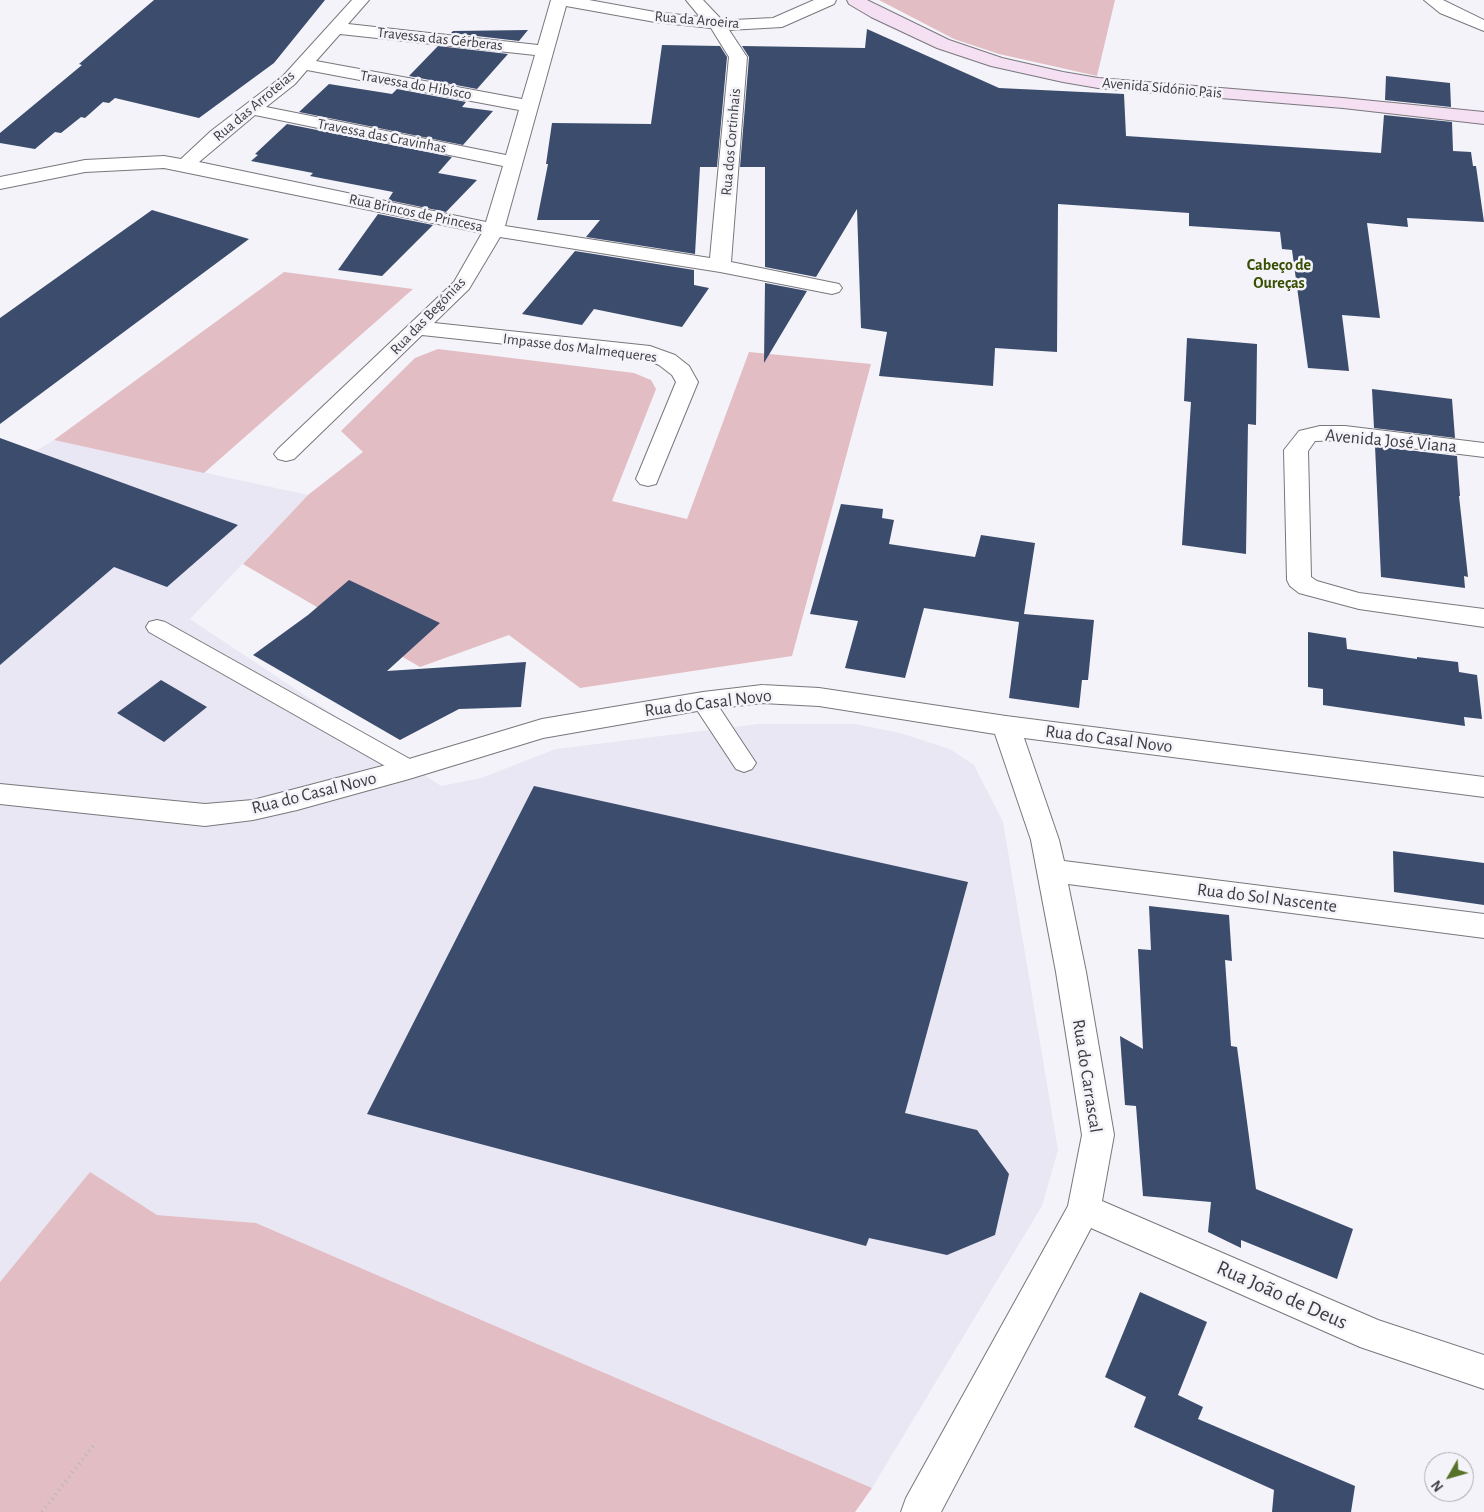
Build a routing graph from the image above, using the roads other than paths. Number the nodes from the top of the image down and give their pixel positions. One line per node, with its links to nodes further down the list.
1 (361, 0): 9 (street, Rua das Arroteias)
2 (561, 0): 7 (street, Rua da Aroeira); 10 (street, Rua das Begónias)
3 (694, 0): 7 (street, Rua dos Cortinhais)
4 (828, 0): 7 (street, Rua da Aroeira)
5 (855, 0): 14 (main road, Avenida Sidónio Pais)
6 (1432, 0): 8 (street)
7 (716, 23): 19 (street, Rua dos Cortinhais)
8 (1484, 26)
9 (336, 28): 10 (street, Travessa das Gérberas); 11 (street, Rua das Arroteias)
10 (544, 51): 12 (street, Rua das Begónias)
11 (304, 64): 12 (street, Travessa do Hibísco); 13 (street, Rua das Arroteias)
12 (529, 106): 15 (street, Rua das Begónias)
13 (251, 109): 15 (street, Travessa das Cravinhas); 16 (street, Rua das Arroteias)
14 (1484, 118)
15 (513, 162): 18 (street, Rua das Begónias)
16 (185, 165): 17 (street, Rua Brincos de Princesa); 18 (street, Rua Brincos de Princesa)
17 (0, 183)
18 (494, 230): 19 (street, Rua Brincos de Princesa); 21 (street, Rua das Begónias)
19 (720, 266): 20 (street, Rua Brincos de Princesa)
20 (832, 288)
21 (418, 328): 23 (street, Rua das Begónias); 24 (street, Impasse dos Malmequeres)
22 (1484, 450): 25 (street, Avenida José Viana)
23 (286, 454)
24 (648, 479)
25 (1484, 618)
26 (157, 627): 30 (lane)
27 (703, 701): 28 (street, Rua do Casal Novo); 29 (lane); 30 (street, Rua do Casal Novo)
28 (1006, 726): 31 (street, Rua do Casal Novo); 33 (street, Rua do Carrascal)
29 (744, 763)
30 (410, 769): 32 (street, Rua do Casal Novo)
31 (1484, 787)
32 (0, 794)
33 (1051, 871): 34 (street, Rua do Sol Nascente); 35 (street, Rua do Carrascal)
34 (1484, 926)
35 (1084, 1209): 36 (street, Rua João de Deus); 37 (street, Rua do Carrascal)
36 (1484, 1372)
37 (920, 1512)

